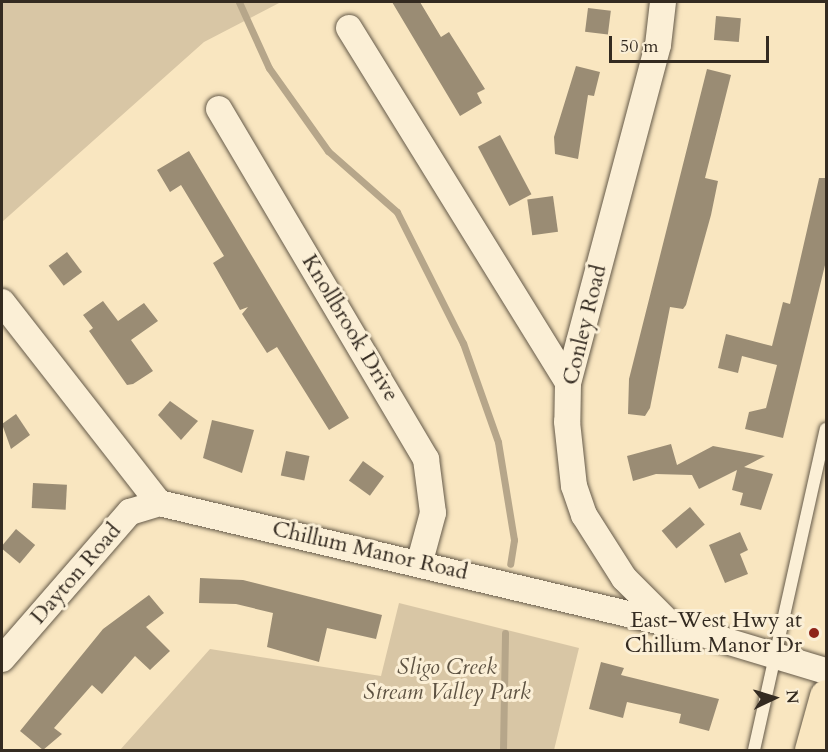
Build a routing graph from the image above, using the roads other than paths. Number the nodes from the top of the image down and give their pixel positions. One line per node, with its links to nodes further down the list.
1 (663, 2): 5 (street, Conley Road)
2 (349, 28): 5 (street)
3 (219, 109): 8 (street, Knollbrook Drive)
4 (2, 302): 7 (street)
5 (568, 383): 9 (street, Conley Road)
6 (826, 429): 10 (lane)
7 (159, 503): 8 (street, Chillum Manor Road); 11 (street, Dayton Road)
8 (420, 561): 9 (street, Chillum Manor Road)
9 (670, 624): 10 (street, Chillum Manor Road)
10 (773, 655): 12 (street, Chillum Manor Road); 14 (lane)
11 (2, 659)
12 (826, 671)
13 (825, 706): 15 (main road)
14 (754, 750)
15 (812, 750)

